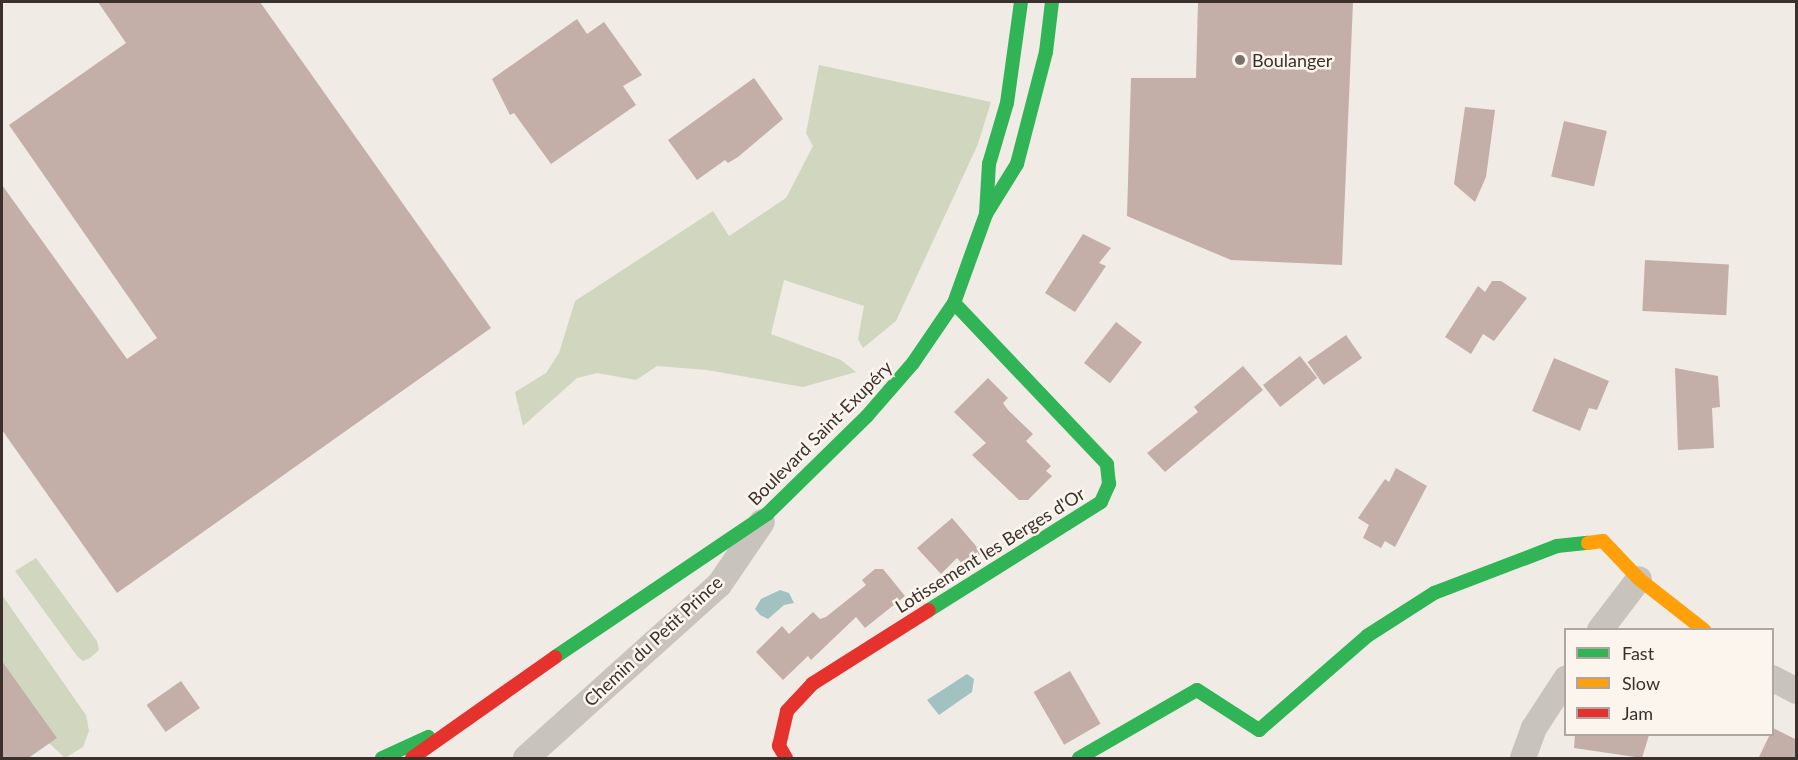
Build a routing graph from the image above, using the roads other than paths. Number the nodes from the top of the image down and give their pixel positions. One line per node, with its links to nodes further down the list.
1 (1021, 2): 3 (street)
2 (1052, 2): 3 (street, Boulevard Saint-Exupéry)
3 (986, 214): 4 (street, Boulevard Saint-Exupéry)
4 (954, 303): 5 (street, Boulevard Saint-Exupéry); 16 (street, Lotissement les Berges d'Or)
5 (767, 514): 12 (street, Boulevard Saint-Exupéry); 15 (street, Chemin du Petit Prince)
6 (1639, 579): 7 (street); 8 (street); 17 (street)
7 (1602, 628)
8 (1701, 628)
9 (1774, 679): 11 (street)
10 (1564, 682): 18 (street)
11 (1797, 691)
12 (454, 725): 13 (street, Boulevard Saint-Exupéry); 14 (street, Boulevard Saint-Exupéry)
13 (382, 759)
14 (412, 759)
15 (526, 759)
16 (786, 759)
17 (1078, 759)
18 (1522, 759)

